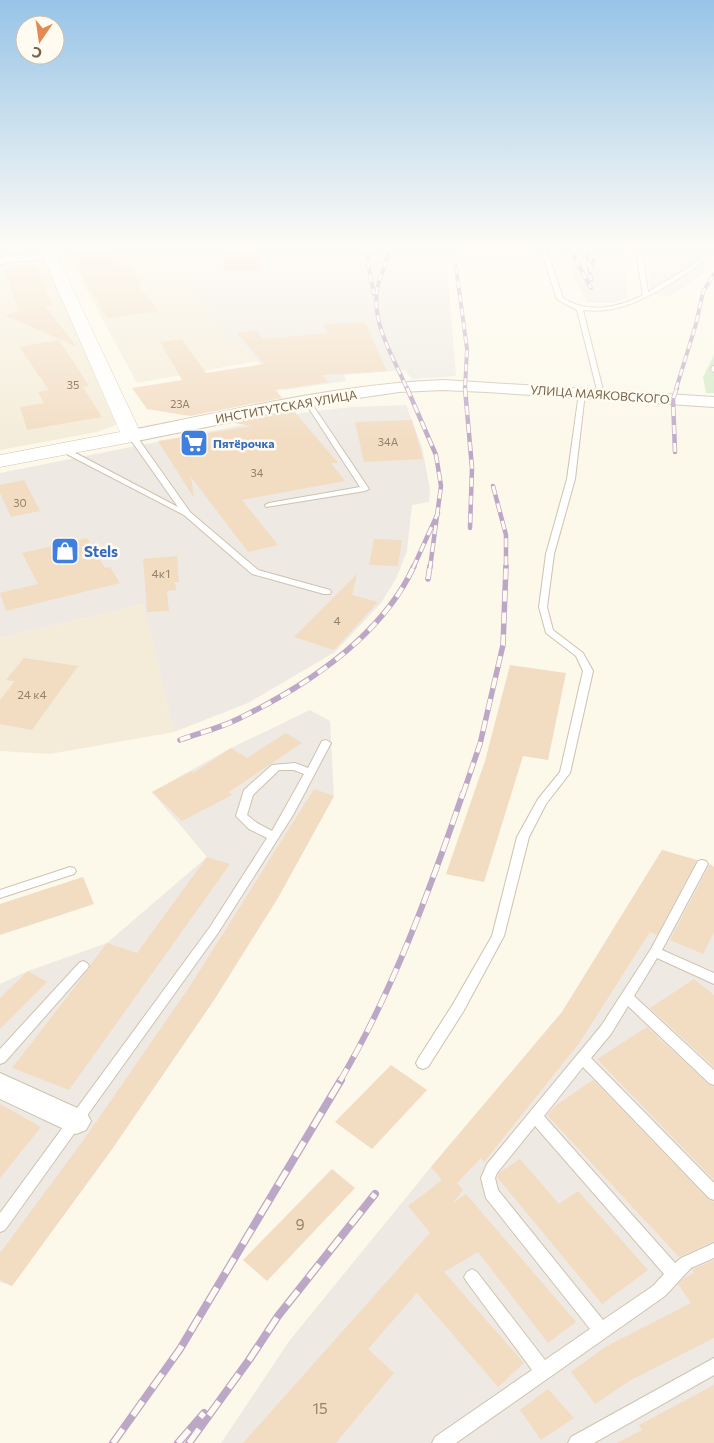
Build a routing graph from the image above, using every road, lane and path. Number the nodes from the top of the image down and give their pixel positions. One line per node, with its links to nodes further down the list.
1 (76, 314): 8 (main road)
2 (581, 314): 5 (lane)
3 (486, 387): 4 (street, УЛИЦА МАЯКОВСКОГО); 6 (street, ИНСТИТУТСКАЯ УЛИЦА)
4 (582, 393): 5 (street, УЛИЦА МАЯКОВСКОГО); 26 (lane)
5 (601, 394): 7 (street, УЛИЦА МАЯКОВСКОГО)
6 (307, 401): 8 (street, ИНСТИТУТСКАЯ УЛИЦА); 11 (lane)
7 (714, 402)
8 (132, 436): 9 (main road, ИНСТИТУТСКАЯ УЛИЦА); 12 (lane)
9 (61, 449): 10 (main road, ИНСТИТУТСКАЯ УЛИЦА); 12 (lane)
10 (0, 461)
11 (269, 506)
12 (187, 514): 13 (lane)
13 (326, 592)
14 (326, 743): 15 (lane)
15 (310, 773): 16 (lane); 16 (lane)
16 (274, 837): 30 (lane)
17 (702, 864): 20 (lane)
18 (70, 871): 19 (lane)
19 (0, 894)
20 (655, 952): 22 (lane); 23 (lane)
21 (83, 966): 24 (lane)
22 (714, 979)
23 (626, 997): 25 (lane); 27 (lane)
24 (0, 1058)
25 (583, 1058): 29 (lane); 31 (lane)
26 (423, 1063)
27 (714, 1079)
28 (0, 1085): 30 (street)
29 (534, 1116): 34 (lane); 36 (lane)
30 (76, 1121): 32 (lane)
31 (714, 1193)
32 (0, 1225)
33 (714, 1250): 34 (lane)
34 (675, 1275): 36 (lane)
35 (472, 1276): 38 (lane)
36 (602, 1332): 38 (lane)
37 (714, 1366): 40 (lane)
38 (544, 1372): 39 (lane)
39 (441, 1443)
40 (577, 1443)

